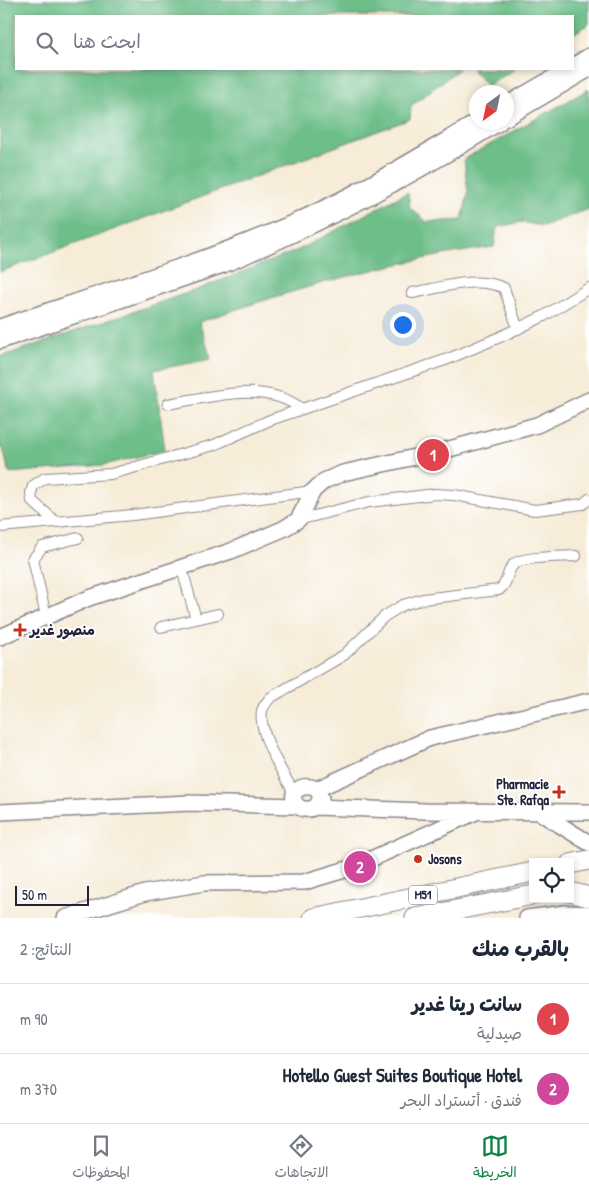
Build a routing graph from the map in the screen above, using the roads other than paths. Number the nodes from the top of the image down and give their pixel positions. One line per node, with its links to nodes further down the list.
1 (589, 56): 2 (street)
2 (574, 65)
3 (589, 69): 6 (street)
4 (566, 70): 5 (street)
5 (514, 100)
6 (514, 113)
7 (469, 127): 11 (street)
8 (486, 130): 13 (street)
9 (589, 288): 12 (street)
10 (412, 293): 12 (street)
11 (0, 327)
12 (518, 329): 16 (street)
13 (0, 341)
14 (589, 400): 17 (street)
15 (168, 404): 16 (street)
16 (302, 408): 20 (street)
17 (313, 491): 19 (street); 20 (street)
18 (589, 499): 19 (street)
19 (298, 520): 24 (street)
20 (55, 521): 21 (street)
21 (0, 527)
22 (78, 538): 26 (street)
23 (576, 556): 32 (street)
24 (182, 569): 26 (street); 27 (street)
25 (218, 614): 27 (street)
26 (46, 616): 29 (street)
27 (196, 619): 28 (street)
28 (161, 626)
29 (0, 637)
30 (589, 700): 31 (street)
31 (317, 789): 32 (street); 33 (street)
32 (295, 800): 33 (street); 35 (street)
33 (316, 807): 36 (street)
34 (538, 811): 36 (street); 37 (street); 38 (street)
35 (0, 812)
36 (476, 812): 48 (street)
37 (589, 812)
38 (583, 838)
39 (589, 860): 40 (highway)
40 (574, 863)
41 (529, 873): 49 (highway, M51)
42 (589, 883): 43 (highway)
43 (574, 886)
44 (574, 893): 46 (highway)
45 (529, 896): 50 (highway, M51)
46 (589, 897)
47 (589, 914): 51 (street)
48 (65, 918)
49 (313, 918)
50 (415, 918)
51 (527, 918)

